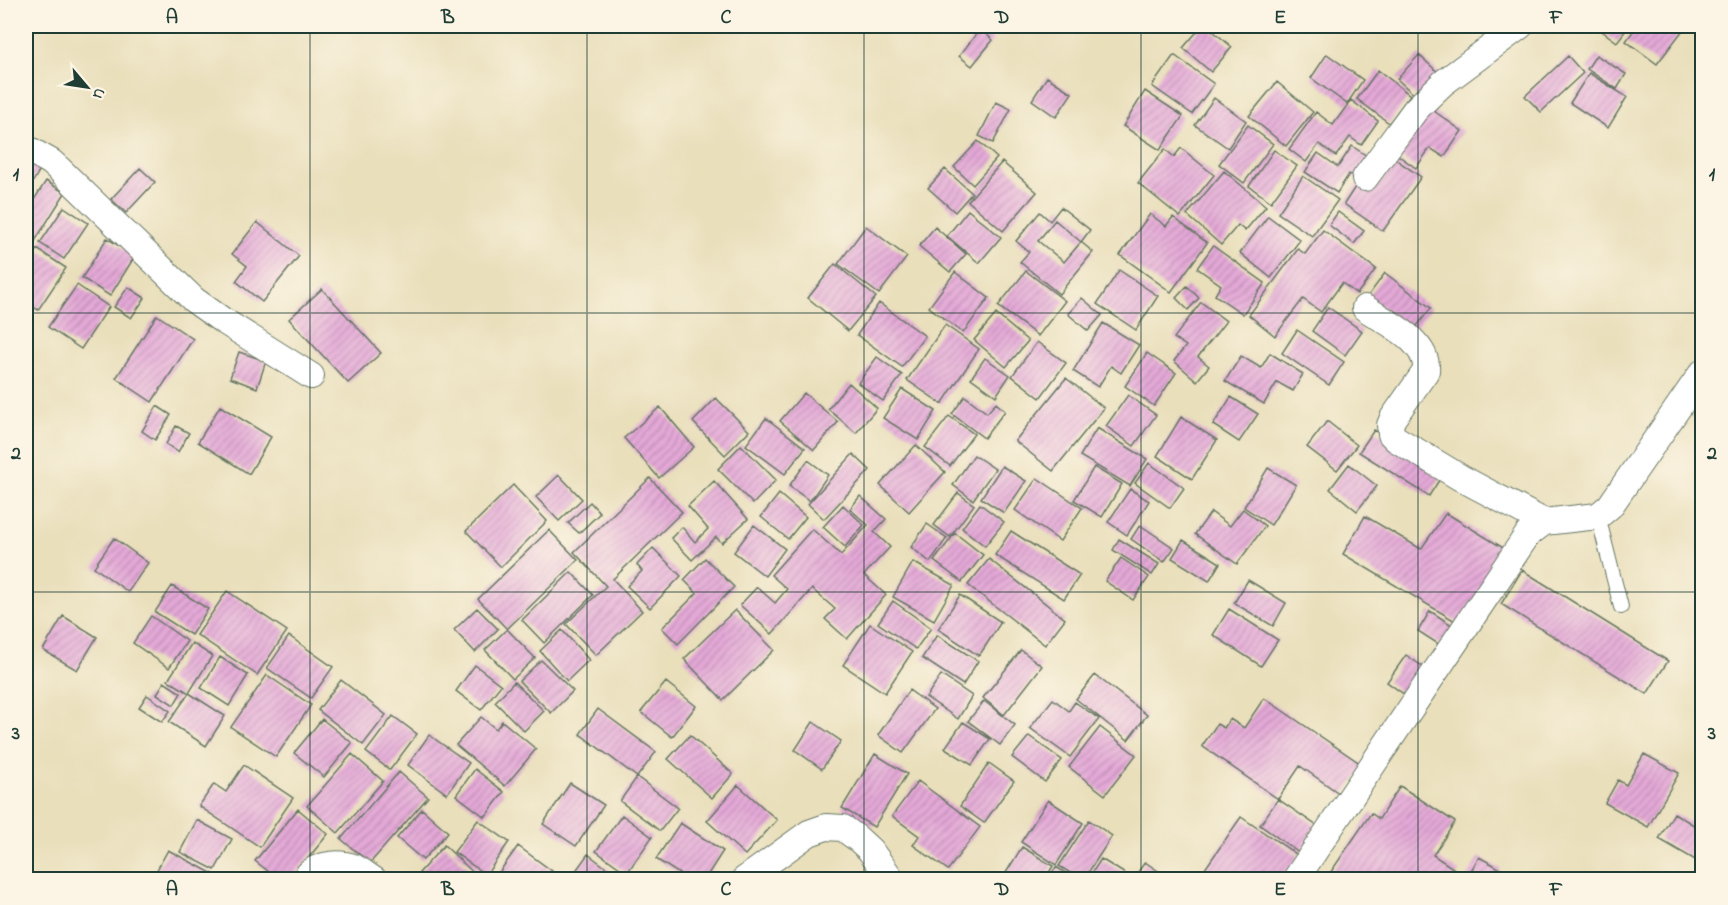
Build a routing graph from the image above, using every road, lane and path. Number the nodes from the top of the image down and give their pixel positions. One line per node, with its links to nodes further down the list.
1 (1520, 26): 3 (street)
2 (26, 148): 6 (street)
3 (1365, 178)
4 (1365, 308): 8 (street)
5 (1702, 373): 7 (street)
6 (311, 376)
7 (1598, 516): 8 (street); 9 (lane)
8 (1544, 522): 14 (street)
9 (1621, 607)
10 (304, 879): 11 (street)
11 (374, 879)
12 (744, 879): 13 (street)
13 (892, 879)
14 (1295, 879)

